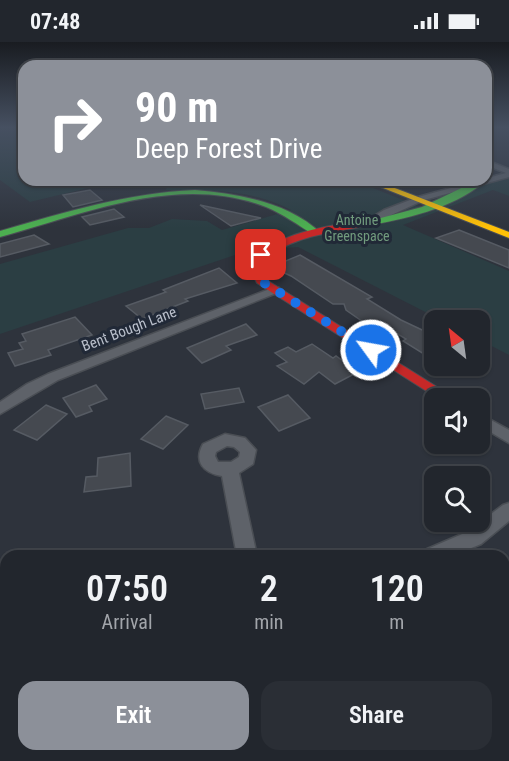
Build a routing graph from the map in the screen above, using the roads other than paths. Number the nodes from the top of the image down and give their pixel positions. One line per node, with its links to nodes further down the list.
1 (492, 165): 2 (street)
2 (509, 173): 3 (street)
3 (492, 179)
4 (386, 186): 7 (street)
5 (404, 186): 7 (street)
6 (474, 186): 7 (street)
7 (430, 200): 8 (street); 9 (street); 11 (street)
8 (509, 224)
9 (317, 233): 10 (street); 12 (street)
10 (0, 234)
11 (509, 235)
12 (275, 290): 13 (street); 14 (street, Bent Bough Lane)
13 (431, 388)
14 (0, 409)
15 (490, 425): 16 (street)
16 (509, 437)
17 (230, 470): 19 (street)
18 (509, 510): 20 (street)
19 (246, 550)
20 (446, 550)

